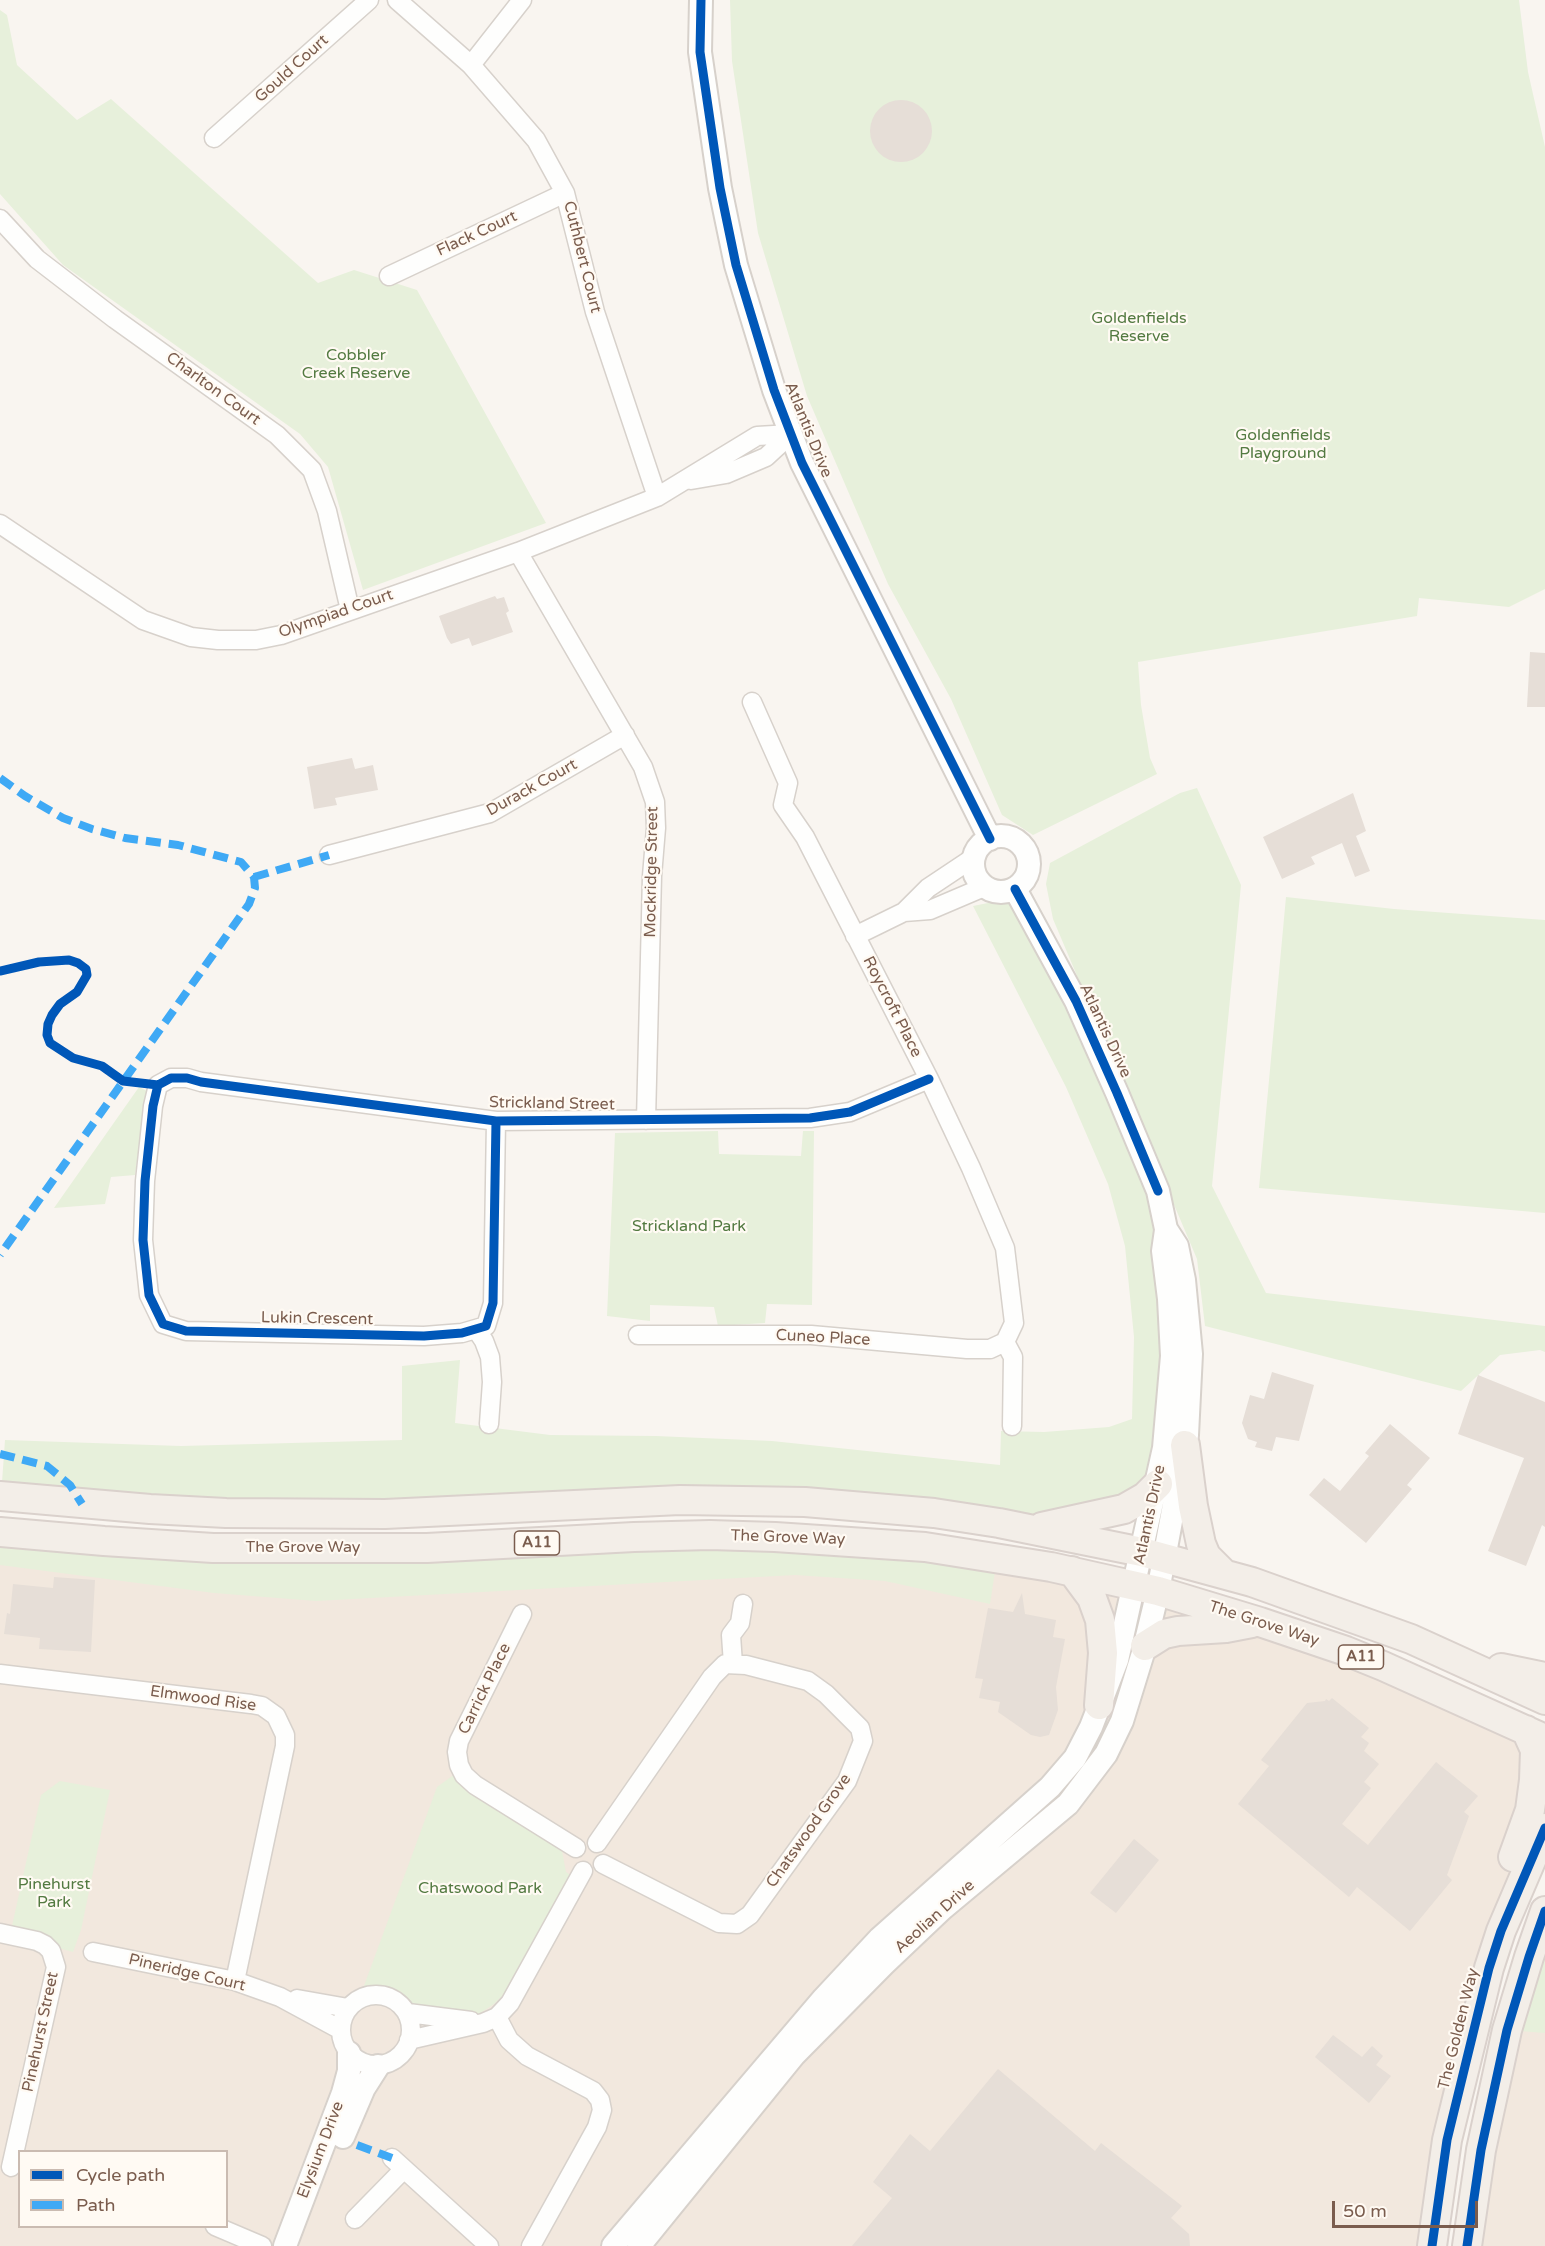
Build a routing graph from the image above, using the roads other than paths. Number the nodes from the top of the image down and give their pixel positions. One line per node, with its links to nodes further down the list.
1 (369, 0): 6 (street, Gould Court)
2 (397, 0): 5 (street, Cuthbert Court)
3 (522, 0): 5 (street)
4 (701, 0): 10 (street, Atlantis Drive)
5 (471, 65): 7 (street, Cuthbert Court)
6 (214, 138)
7 (565, 192): 9 (street, Flack Court); 11 (street, Cuthbert Court)
8 (0, 219): 14 (street, Charlton Court)
9 (389, 276)
10 (791, 434): 11 (street, Olympiad Court); 17 (street, Atlantis Drive)
11 (657, 496): 13 (street, Olympiad Court)
12 (0, 524): 14 (street, Olympiad Court)
13 (518, 552): 14 (street, Olympiad Court); 16 (street, Mockridge Street)
14 (350, 610)
15 (752, 702): 23 (street, Roycroft Place)
16 (625, 735): 18 (street, Durack Court); 26 (street, Mockridge Street)
17 (990, 839): 19 (street); 21 (street)
18 (329, 855)
19 (973, 858): 20 (street); 22 (street)
20 (984, 887): 21 (street); 22 (street)
21 (1015, 889): 28 (street, Atlantis Drive)
22 (904, 912): 23 (street)
23 (855, 936): 24 (street, Roycroft Place)
24 (929, 1079): 26 (street, Strickland Street); 31 (street, Roycroft Place)
25 (153, 1106): 27 (street, Strickland Street); 29 (street, Lukin Crescent)
26 (646, 1120): 27 (street, Strickland Street)
27 (496, 1121): 29 (street)
28 (1166, 1229): 34 (street, Atlantis Drive); 35 (street, Atlantis Drive)
29 (476, 1329): 32 (street)
30 (638, 1335): 31 (street, Cuneo Place)
31 (1005, 1342): 33 (street)
32 (489, 1424)
33 (1012, 1426)
34 (1185, 1446): 39 (street, Atlantis Drive); 41 (main road)
35 (1158, 1484): 37 (main road); 39 (street, Atlantis Drive)
36 (0, 1496): 37 (main road, The Grove Way / A11)
37 (1031, 1529): 39 (main road, The Grove Way / A11)
38 (0, 1532): 40 (main road, The Grove Way / A11)
39 (1152, 1554): 41 (main road, The Grove Way / A11); 42 (street, Aeolian Drive)
40 (1072, 1571): 42 (main road, The Grove Way / A11); 52 (main road)
41 (1223, 1573): 47 (main road, The Grove Way / A11)
42 (1146, 1589): 45 (main road, The Grove Way / A11); 46 (street, Aeolian Drive); 52 (street, Aeolian Drive)
43 (742, 1604): 48 (street)
44 (522, 1614): 56 (street, Carrick Place)
45 (1260, 1622): 46 (main road); 53 (main road, The Grove Way / A11)
46 (1145, 1646): 81 (street, Aeolian Drive)
47 (1455, 1658): 50 (main road); 51 (main road, The Grove Way / A11)
48 (733, 1664): 55 (street); 57 (street, Chatswood Grove)
49 (0, 1674): 62 (street, Elmwood Rise)
50 (1545, 1677)
51 (1545, 1700)
52 (1099, 1705): 80 (street, Aeolian Drive)
53 (1535, 1734): 63 (main road)
54 (1545, 1828): 63 (main road, The Golden Way)
55 (597, 1843): 56 (street); 57 (street)
56 (576, 1848): 58 (street)
57 (603, 1864): 58 (street)
58 (583, 1871): 67 (street)
59 (1545, 1911): 83 (main road)
60 (0, 1933): 72 (street, Pinehurst Street)
61 (93, 1952): 62 (street, Pineridge Court)
62 (235, 1982): 64 (street, Pineridge Court)
63 (1485, 1982): 82 (main road, The Golden Way)
64 (280, 1997): 65 (street, Pineridge Court); 68 (street, Pineridge Court)
65 (348, 2008): 66 (street); 68 (street)
66 (408, 2013): 67 (street); 69 (street)
67 (490, 2020): 69 (street); 79 (street)
68 (340, 2030): 70 (street)
69 (410, 2040): 71 (street)
70 (349, 2053): 71 (street); 76 (street, Elysium Drive)
71 (378, 2066): 77 (street, Elysium Drive)
72 (10, 2167)
73 (355, 2219): 78 (street)
74 (220, 2228): 75 (street)
75 (262, 2246)
76 (285, 2246)
77 (301, 2246)
78 (489, 2246)
79 (531, 2246)
80 (613, 2246)
81 (639, 2246)
82 (1432, 2246)
83 (1467, 2246)

